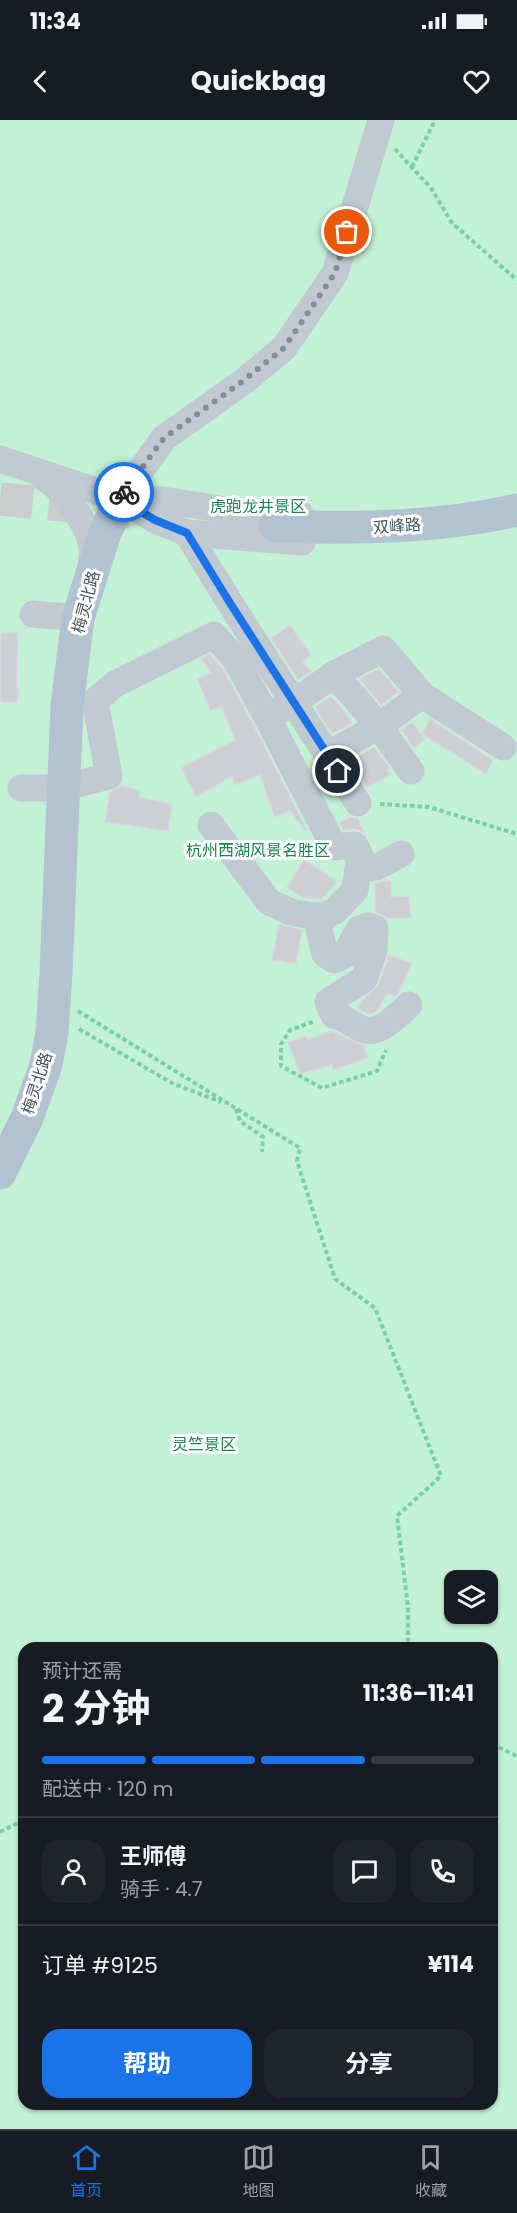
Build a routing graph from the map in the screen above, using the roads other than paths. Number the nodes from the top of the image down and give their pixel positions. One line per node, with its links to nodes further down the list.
1 (380, 125): 3 (street, 梅灵北路)
2 (8, 462): 3 (street); 9 (street)
3 (120, 499): 4 (street); 8 (street); 9 (main road, 梅灵北路)
4 (517, 501)
5 (517, 510): 7 (main road, 双峰路)
6 (517, 520): 8 (street)
7 (275, 526)
8 (187, 533): 14 (street)
9 (91, 579): 11 (main road, 梅灵北路)
10 (33, 614): 11 (street)
11 (78, 618): 21 (main road, 梅灵北路)
12 (333, 675): 13 (street); 14 (street); 16 (street)
13 (422, 696): 16 (street); 17 (street)
14 (293, 703): 15 (street); 18 (street)
15 (267, 717): 21 (street); 25 (street)
16 (379, 726): 18 (street); 19 (street)
17 (503, 747)
18 (327, 755): 22 (street)
19 (411, 771)
20 (21, 788): 21 (street)
21 (62, 788): 28 (main road, 梅灵北路)
22 (358, 803)
23 (212, 825): 26 (street)
24 (401, 854): 25 (street)
25 (358, 870): 26 (street)
26 (323, 916): 27 (street)
27 (409, 1005)
28 (0, 1173)

